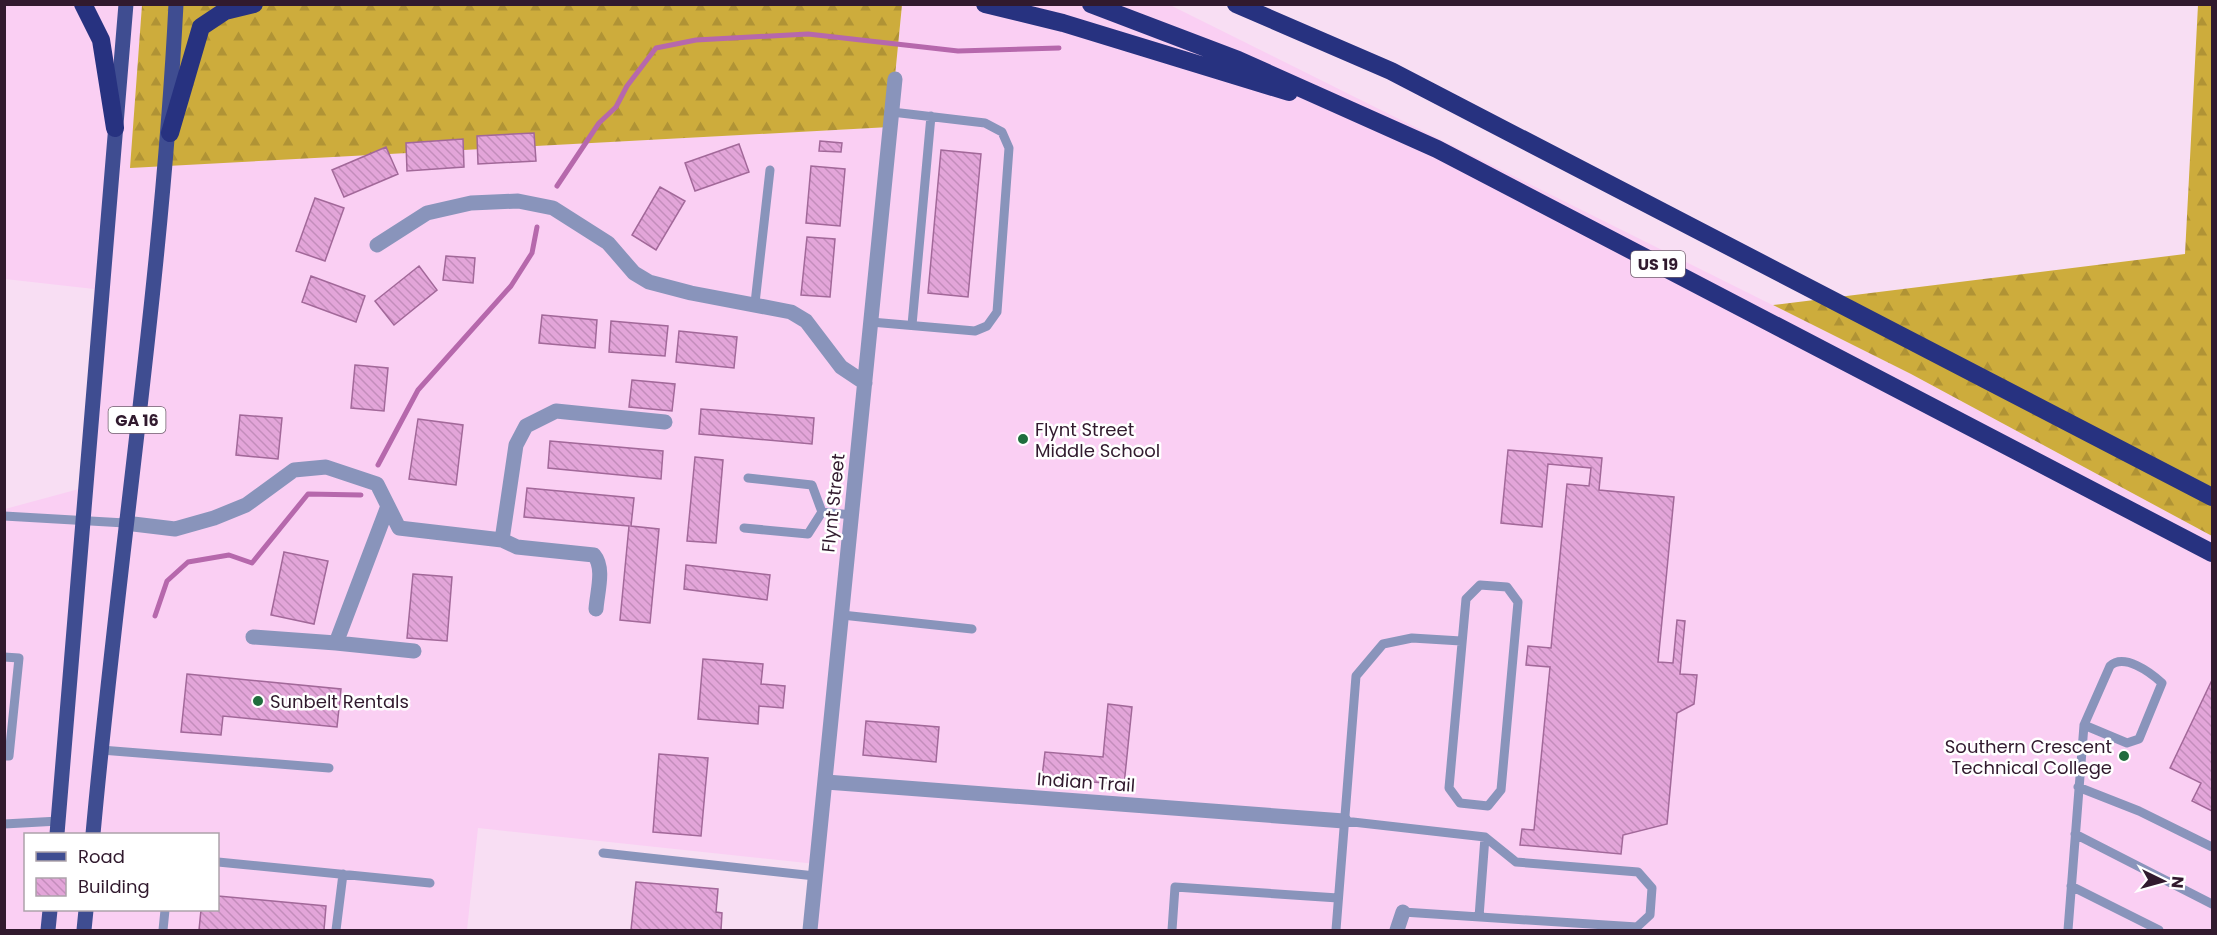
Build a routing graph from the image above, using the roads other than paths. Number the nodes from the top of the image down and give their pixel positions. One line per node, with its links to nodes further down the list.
1 (83, 4): 14 (highway)
2 (126, 4): 14 (main road, GA 16)
3 (177, 4): 15 (main road, GA 16)
4 (254, 4): 15 (highway)
5 (985, 4): 11 (highway)
6 (1091, 4): 11 (highway, US 19)
7 (1236, 4): 9 (highway, US 19)
8 (1258, 4): 9 (highway)
9 (1298, 29): 24 (highway, US 19)
10 (895, 79): 12 (street, Flynt Street)
11 (1353, 110): 33 (highway, US 19)
12 (892, 112): 13 (lane); 19 (street, Flynt Street)
13 (932, 116): 20 (lane); 20 (lane)
14 (115, 128): 29 (main road, GA 16)
15 (170, 133): 30 (main road, GA 16)
16 (770, 170): 18 (lane)
17 (378, 245): 18 (street)
18 (755, 303): 21 (street)
19 (871, 322): 20 (lane); 21 (street, Flynt Street)
20 (912, 326)
21 (865, 383): 27 (street, Flynt Street)
22 (665, 422): 32 (street)
23 (748, 478): 26 (lane)
24 (2212, 497)
25 (388, 506): 30 (street); 32 (street); 39 (street)
26 (822, 512): 27 (lane); 31 (lane)
27 (852, 515): 35 (street, Flynt Street)
28 (4, 516): 29 (lane)
29 (84, 522): 30 (lane); 50 (main road, GA 16)
30 (125, 523): 43 (main road, GA 16)
31 (744, 528)
32 (502, 540): 34 (street)
33 (2212, 553)
34 (596, 609)
35 (842, 615): 36 (lane); 46 (street, Flynt Street)
36 (972, 629)
37 (253, 637): 39 (street)
38 (1461, 641): 38 (lane); 48 (lane)
39 (336, 643): 40 (street)
40 (414, 651)
41 (4, 657): 44 (lane)
42 (2084, 725): 42 (lane); 47 (lane)
43 (101, 750): 45 (lane); 51 (main road, GA 16)
44 (4, 756)
45 (329, 768)
46 (826, 782): 48 (street, Indian Trail); 58 (street, Flynt Street)
47 (2078, 787): 52 (lane); 54 (lane)
48 (1344, 821): 53 (lane); 61 (lane)
49 (4, 824): 50 (lane)
50 (58, 828)
51 (93, 833)
52 (2075, 834): 60 (lane); 62 (lane)
53 (1485, 837): 67 (lane); 68 (lane)
54 (2212, 847)
55 (603, 853): 58 (lane)
56 (219, 862): 57 (lane)
57 (343, 874): 59 (lane); 72 (lane)
58 (815, 876): 73 (street, Flynt Street)
59 (430, 883)
60 (2072, 886): 77 (lane); 78 (lane)
61 (1338, 898): 74 (lane); 75 (lane)
62 (2212, 904)
63 (50, 911): 69 (main road)
64 (86, 911): 70 (main road)
65 (165, 911): 71 (lane)
66 (1403, 912): 67 (lane); 76 (street)
67 (1479, 917): 68 (lane)
68 (1644, 926)
69 (48, 930)
70 (84, 930)
71 (163, 930)
72 (336, 930)
73 (810, 930)
74 (1172, 930)
75 (1336, 930)
76 (1397, 930)
77 (2068, 930)
78 (2159, 930)

